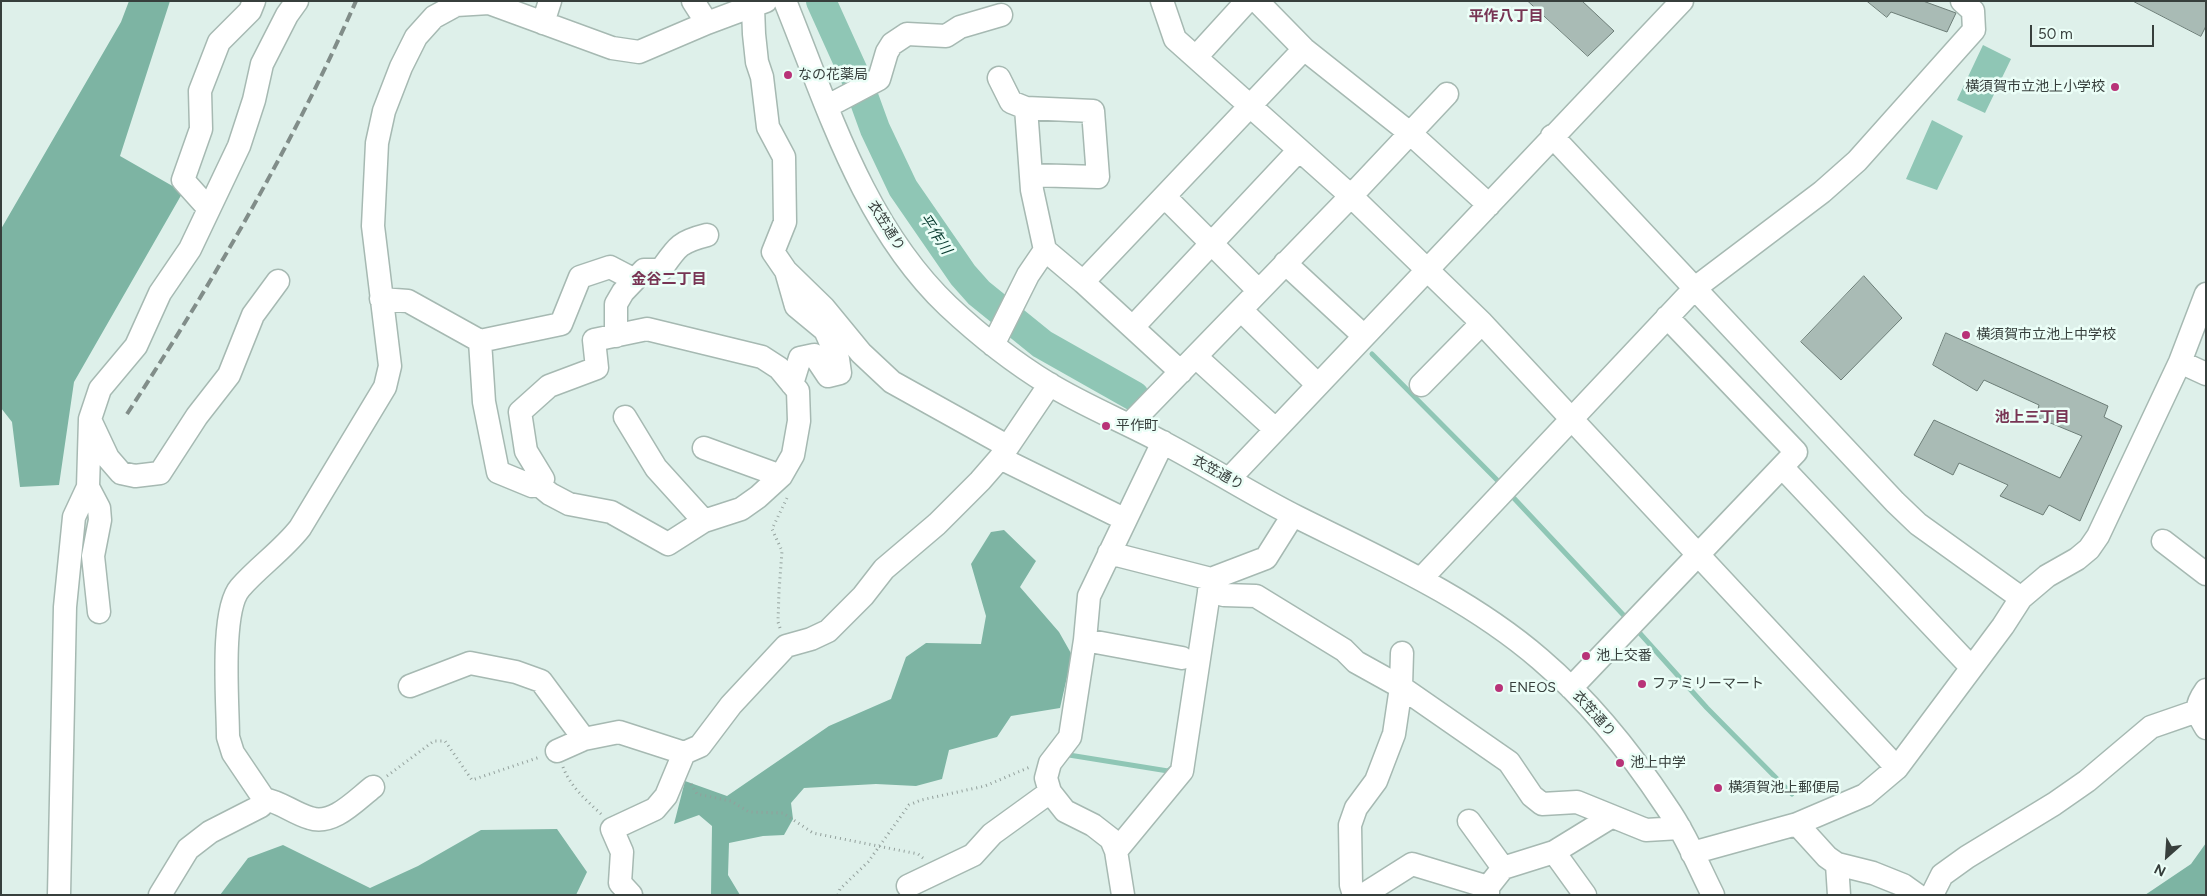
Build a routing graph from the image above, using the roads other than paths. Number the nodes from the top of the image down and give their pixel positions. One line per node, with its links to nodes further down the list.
1 (254, 1): 30 (street)
2 (297, 1): 30 (street)
3 (550, 1): 14 (street)
4 (693, 1): 15 (street)
5 (785, 1): 20 (street, 衣笠通り)
6 (1162, 1): 17 (street)
7 (1247, 1): 17 (street)
8 (1257, 1): 16 (street)
9 (1682, 1): 24 (street)
10 (1962, 1): 40 (street)
11 (760, 4): 15 (street); 36 (street)
12 (441, 6): 14 (street); 43 (street)
13 (1004, 8): 20 (street)
14 (542, 23): 15 (street)
15 (707, 23)
16 (1304, 49): 21 (street); 23 (street)
17 (1196, 57): 21 (street)
18 (999, 78): 22 (street)
19 (1447, 94): 23 (street)
20 (828, 106): 51 (street, 衣笠通り)
21 (1251, 106): 25 (street); 28 (street)
22 (1026, 108): 26 (street); 26 (street)
23 (1411, 134): 27 (street); 29 (street)
24 (1552, 136): 29 (street); 40 (street)
25 (1300, 150): 27 (street); 32 (street)
26 (1031, 176): 33 (street)
27 (1351, 196): 34 (street); 35 (street)
28 (1165, 197): 32 (street); 39 (street)
29 (1489, 205): 35 (street)
30 (209, 209): 60 (street)
31 (707, 235): 37 (street)
32 (1212, 244): 41 (street); 47 (street)
33 (1045, 250): 39 (street); 51 (street)
34 (1286, 263): 41 (street); 49 (street)
35 (1428, 270): 46 (street); 49 (street)
36 (786, 271): 55 (street); 66 (street)
37 (633, 279): 48 (street); 50 (street)
38 (278, 281): 60 (street)
39 (1083, 282): 47 (street)
40 (1695, 288): 45 (street); 81 (street)
41 (1259, 291): 44 (street)
42 (2206, 294): 52 (street)
43 (381, 300): 50 (street); 98 (street)
44 (1241, 310): 53 (street); 58 (street)
45 (1667, 317): 61 (street); 67 (street)
46 (1482, 323): 57 (street); 61 (street)
47 (1133, 327): 53 (street)
48 (616, 336): 55 (street); 70 (street)
49 (1364, 336): 58 (street)
50 (480, 341): 70 (street)
51 (993, 345): 56 (street, 衣笠通り)
52 (2180, 362): 54 (street); 81 (street)
53 (1189, 365): 62 (street); 63 (street)
54 (2206, 374)
55 (792, 384): 68 (street)
56 (1050, 384): 62 (street, 衣笠通り); 66 (street)
57 (1422, 384)
58 (1318, 385): 63 (street)
59 (625, 417): 74 (street)
60 (90, 419): 71 (street)
61 (1571, 419): 77 (street); 79 (street)
62 (1129, 425): 64 (street, 衣笠通り)
63 (1275, 430): 69 (street)
64 (1163, 442): 69 (street, 衣笠通り); 73 (street)
65 (704, 448): 68 (street)
66 (1003, 452): 73 (street); 94 (street)
67 (1782, 467): 77 (street); 86 (street)
68 (781, 476): 74 (street)
69 (1229, 480): 72 (street, 衣笠通り)
70 (539, 484): 74 (street)
71 (88, 487): 82 (street); 110 (street)
72 (1293, 515): 79 (street, 衣笠通り); 80 (street)
73 (1124, 519): 76 (street)
74 (704, 521)
75 (2163, 541): 78 (street)
76 (1109, 553): 80 (street); 83 (street)
77 (1698, 555): 89 (street); 95 (street)
78 (2206, 574)
79 (1421, 579): 89 (street, 衣笠通り)
80 (1210, 585): 88 (street); 103 (street)
81 (2021, 598): 86 (street)
82 (99, 612)
83 (1085, 640): 85 (street); 97 (street)
84 (1402, 652): 88 (street)
85 (1182, 658)
86 (1972, 667): 95 (street)
87 (410, 686): 92 (street)
88 (1401, 687): 99 (street); 114 (street)
89 (1571, 688): 102 (street, 衣笠通り)
90 (2206, 690): 91 (street)
91 (2203, 716): 119 (street)
92 (584, 739): 93 (street); 94 (street)
93 (557, 752)
94 (684, 753): 112 (street)
95 (1896, 768): 101 (street)
96 (373, 787): 98 (street)
97 (1050, 792): 103 (street); 108 (street)
98 (264, 799): 111 (street)
99 (1611, 817): 102 (street); 104 (street)
100 (1470, 821): 107 (street)
101 (1798, 824): 105 (street); 106 (street)
102 (1680, 828): 105 (street, 衣笠通り)
103 (1116, 851): 113 (street)
104 (1554, 852): 107 (street); 116 (street)
105 (1692, 852): 117 (street, 衣笠通り)
106 (1837, 864): 118 (street); 119 (street)
107 (1503, 868): 109 (street)
108 (908, 886)
109 (1488, 891): 115 (street)
110 (59, 895)
111 (160, 895)
112 (631, 895)
113 (1123, 895)
114 (1354, 895)
115 (1363, 895)
116 (1585, 895)
117 (1713, 895)
118 (1839, 895)
119 (1928, 895)

